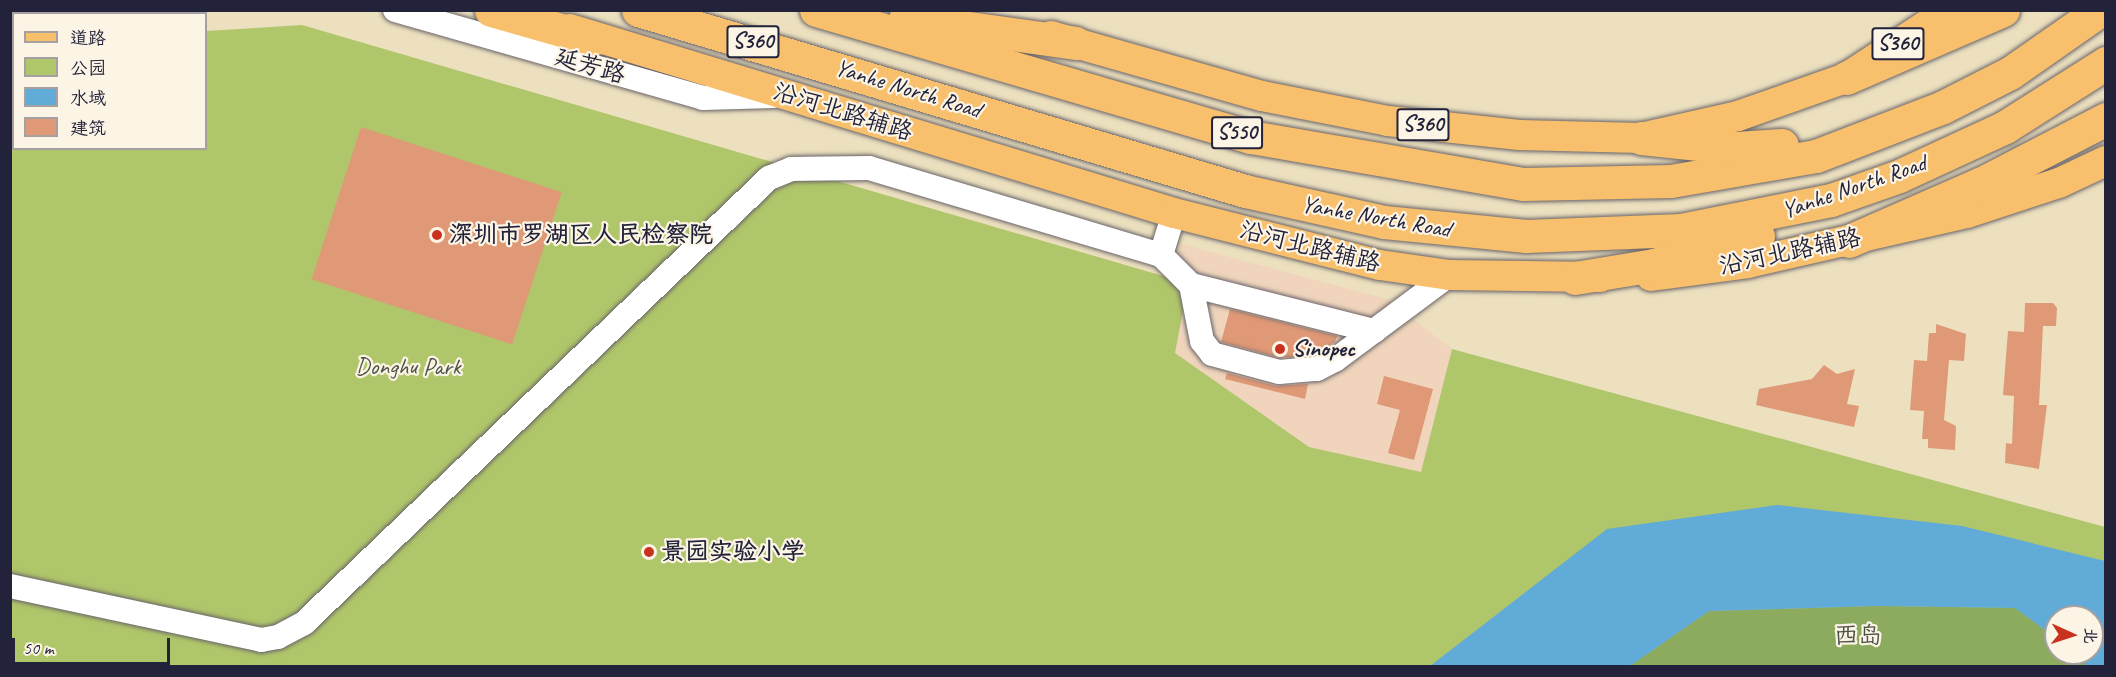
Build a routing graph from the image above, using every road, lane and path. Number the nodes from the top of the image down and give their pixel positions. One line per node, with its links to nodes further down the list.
1 (395, 10): 15 (street, 延芳路)
2 (491, 10): 11 (highway, S360)
3 (531, 10): 11 (main road, 沿河北路辅路 / S360)
4 (638, 10): 20 (highway, Yanhe North Road / S360)
5 (816, 10): 17 (highway, Yanhe North Road / S550)
6 (845, 10): 12 (highway)
7 (965, 10): 12 (main road, S360)
8 (1950, 10): 14 (main road, S360)
9 (2003, 10): 14 (highway)
10 (2100, 10): 17 (highway, Yanhe North Road)
11 (593, 39): 15 (main road, 沿河北路辅路 / S360)
12 (1075, 43): 18 (main road, S360)
13 (2106, 63): 20 (highway, Yanhe North Road)
14 (1846, 78): 18 (main road, S360)
15 (789, 96): 21 (main road, 沿河北路辅路 / S360)
16 (2106, 119): 22 (highway)
17 (1873, 137): 18 (highway)
18 (1641, 138)
19 (2106, 161): 22 (main road, 沿河北路辅路 / S360)
20 (1899, 176): 25 (highway)
21 (1174, 213): 23 (street); 24 (main road, 沿河北路辅路 / S360)
22 (1849, 241): 25 (main road, 沿河北路辅路 / S360)
23 (1161, 255): 26 (street); 28 (street)
24 (1449, 275): 25 (main road, 沿河北路辅路 / S360); 27 (street)
25 (1575, 278)
26 (1191, 285): 27 (street); 27 (street)
27 (1374, 331)
28 (10, 586)

